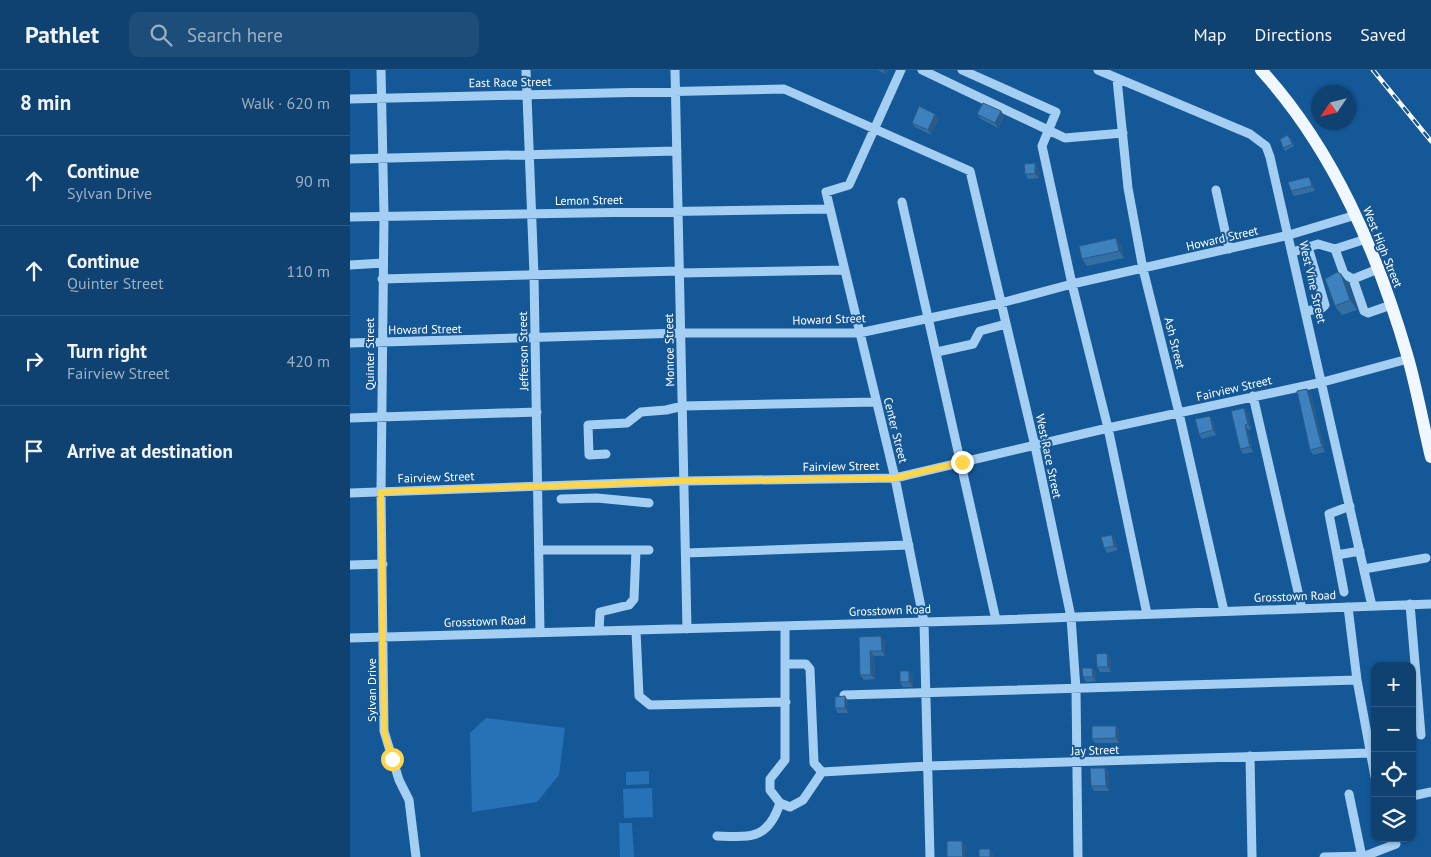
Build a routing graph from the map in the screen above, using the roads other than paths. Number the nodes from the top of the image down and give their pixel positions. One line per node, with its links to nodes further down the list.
1 (381, 70): 13 (street, Quinter Street)
2 (526, 70): 11 (street, Jefferson Street)
3 (675, 70): 10 (street, Monroe Street)
4 (901, 70): 14 (street, Center Street)
5 (922, 70): 15 (street)
6 (962, 70): 15 (street)
7 (1098, 70): 9 (street, West Vine Street)
8 (1261, 70): 27 (main road, West High Street)
9 (1117, 79): 16 (street, Ash Street); 29 (street, West Vine Street)
10 (675, 93): 11 (street, East Race Street); 14 (street, East Race Street); 17 (street, Monroe Street)
11 (527, 94): 13 (street, East Race Street); 18 (street, Jefferson Street)
12 (350, 99): 13 (street, East Race Street)
13 (380, 99): 19 (street, Quinter Street)
14 (873, 127): 23 (street, Center Street); 45 (street, West Race Street)
15 (1049, 129): 16 (street); 44 (street)
16 (1122, 133): 37 (street, Ash Street)
17 (677, 151): 18 (street); 24 (street, Monroe Street)
18 (530, 156): 19 (street); 25 (street, Jefferson Street)
19 (382, 158): 20 (street); 26 (street, Quinter Street)
20 (350, 159)
21 (1216, 190): 32 (street)
22 (902, 202): 48 (street)
23 (829, 209): 24 (street, Lemon Street); 39 (street, Center Street)
24 (679, 211): 25 (street, Lemon Street); 40 (street, Monroe Street)
25 (532, 214): 26 (street, Lemon Street); 41 (street, Jefferson Street)
26 (384, 216): 28 (street, Lemon Street); 35 (street, Quinter Street)
27 (1356, 216): 29 (street, Howard Street); 30 (main road, West High Street)
28 (350, 217)
29 (1289, 235): 32 (street, Howard Street); 34 (street, West Vine Street)
30 (1366, 239): 33 (street); 38 (main road, West High Street)
31 (1308, 247): 33 (street); 34 (street); 47 (street)
32 (1229, 249): 37 (street, Howard Street)
33 (1335, 249): 42 (street)
34 (1293, 252): 47 (street, West Vine Street)
35 (383, 263): 36 (street); 43 (street, Quinter Street)
36 (350, 265)
37 (1143, 269): 44 (street, Howard Street); 62 (street, Ash Street)
38 (1378, 269): 42 (street); 46 (main road, West High Street)
39 (844, 270): 40 (street); 51 (street, Center Street)
40 (680, 272): 41 (street); 50 (street, Monroe Street)
41 (534, 275): 43 (street); 52 (street, Jefferson Street)
42 (1353, 278): 46 (street)
43 (382, 279): 53 (street, Quinter Street)
44 (1072, 284): 45 (street, Howard Street); 65 (street)
45 (1001, 303): 48 (street, Howard Street); 49 (street, West Race Street)
46 (1391, 305): 56 (main road, West High Street)
47 (1306, 311): 57 (street, West Vine Street)
48 (929, 317): 51 (street, Howard Street); 55 (street)
49 (1006, 324): 55 (street); 67 (street, West Race Street)
50 (681, 333): 51 (street, Howard Street); 52 (street, Howard Street); 60 (street, Monroe Street)
51 (859, 333): 59 (street, Center Street)
52 (535, 338): 53 (street, Howard Street); 61 (street, Jefferson Street)
53 (381, 342): 54 (street, Howard Street); 63 (street, Quinter Street)
54 (350, 344)
55 (937, 352): 70 (street)
56 (1408, 359): 57 (street, Fairview Street); 66 (main road, West High Street)
57 (1323, 382): 58 (street, Fairview Street); 80 (street, West Vine Street)
58 (1253, 396): 62 (street, Fairview Street); 97 (street)
59 (876, 402): 60 (street); 71 (street, Center Street)
60 (683, 406): 68 (street); 72 (street, Monroe Street)
61 (536, 412): 63 (street); 74 (street, Jefferson Street)
62 (1179, 413): 65 (street, Fairview Street); 98 (street, Ash Street)
63 (381, 417): 64 (street); 75 (street, Quinter Street)
64 (350, 418)
65 (1108, 428): 67 (street, Fairview Street); 99 (street)
66 (1429, 440): 69 (main road, West High Street)
67 (1035, 446): 70 (street, Fairview Street); 100 (street, West Race Street)
68 (606, 454)
69 (1431, 457)
70 (962, 462): 71 (street, Fairview Street); 101 (street)
71 (895, 478): 72 (street, Fairview Street); 81 (street, Center Street)
72 (684, 481): 73 (street, Fairview Street); 86 (street, Monroe Street)
73 (608, 483): 74 (street, Fairview Street); 78 (street)
74 (538, 485): 75 (street, Fairview Street); 82 (street, Jefferson Street)
75 (381, 492): 76 (street, Fairview Street); 89 (street, Quinter Street)
76 (350, 493)
77 (561, 499): 78 (street)
78 (609, 500): 79 (street)
79 (649, 504)
80 (1350, 506): 85 (street, West Vine Street); 87 (street)
81 (909, 546): 86 (street); 102 (street, Center Street)
82 (539, 550): 83 (street); 106 (street, Jefferson Street)
83 (636, 550): 84 (street); 107 (street)
84 (649, 550)
85 (1360, 551): 87 (street); 91 (street, West Vine Street)
86 (686, 553): 104 (street, Monroe Street)
87 (1337, 556): 92 (street)
88 (1426, 558): 91 (street)
89 (383, 564): 90 (street); 108 (street, Quinter Street)
90 (350, 565)
91 (1364, 569): 95 (street, West Vine Street)
92 (1344, 592)
93 (1410, 604): 94 (street, Grosstown Road); 95 (street, Grosstown Road); 116 (street)
94 (1431, 604)
95 (1372, 606): 96 (street, Grosstown Road)
96 (1348, 607): 97 (street, Grosstown Road); 111 (street)
97 (1302, 608): 98 (street, Grosstown Road)
98 (1224, 612): 99 (street, Grosstown Road)
99 (1147, 614): 100 (street, Grosstown Road)
100 (1071, 617): 101 (street, Grosstown Road); 112 (street, West Race Street)
101 (996, 620): 102 (street, Grosstown Road)
102 (924, 622): 103 (street, Grosstown Road); 113 (street, Center Street)
103 (785, 626): 104 (street, Grosstown Road); 110 (street)
104 (687, 629): 105 (street, Grosstown Road)
105 (636, 631): 107 (street, Grosstown Road); 115 (street)
106 (540, 632): 107 (street, Grosstown Road); 108 (street, Grosstown Road)
107 (599, 632)
108 (383, 637): 109 (street, Grosstown Road); 129 (street, Sylvan Drive)
109 (350, 638)
110 (786, 664): 115 (street); 122 (street)
111 (1357, 680): 112 (street); 117 (street)
112 (1076, 689): 113 (street); 120 (street, West Race Street)
113 (926, 692): 114 (street); 121 (street, Center Street)
114 (844, 695)
115 (786, 702): 126 (street)
116 (1421, 734)
117 (1370, 753): 118 (street, Jay Street); 119 (street)
118 (1250, 756): 120 (street, Jay Street); 132 (street)
119 (1371, 758)
120 (1075, 763): 121 (street, Jay Street); 131 (street, West Race Street)
121 (928, 766): 122 (street, Jay Street); 130 (street, Center Street)
122 (822, 772): 126 (street)
123 (1431, 792): 125 (street)
124 (1349, 794): 134 (street)
125 (1416, 795)
126 (780, 803): 127 (street)
127 (717, 836)
128 (1392, 842): 134 (street)
129 (416, 857)
130 (930, 857)
131 (1078, 857)
132 (1252, 857)
133 (1324, 857): 134 (street)
134 (1362, 857)

